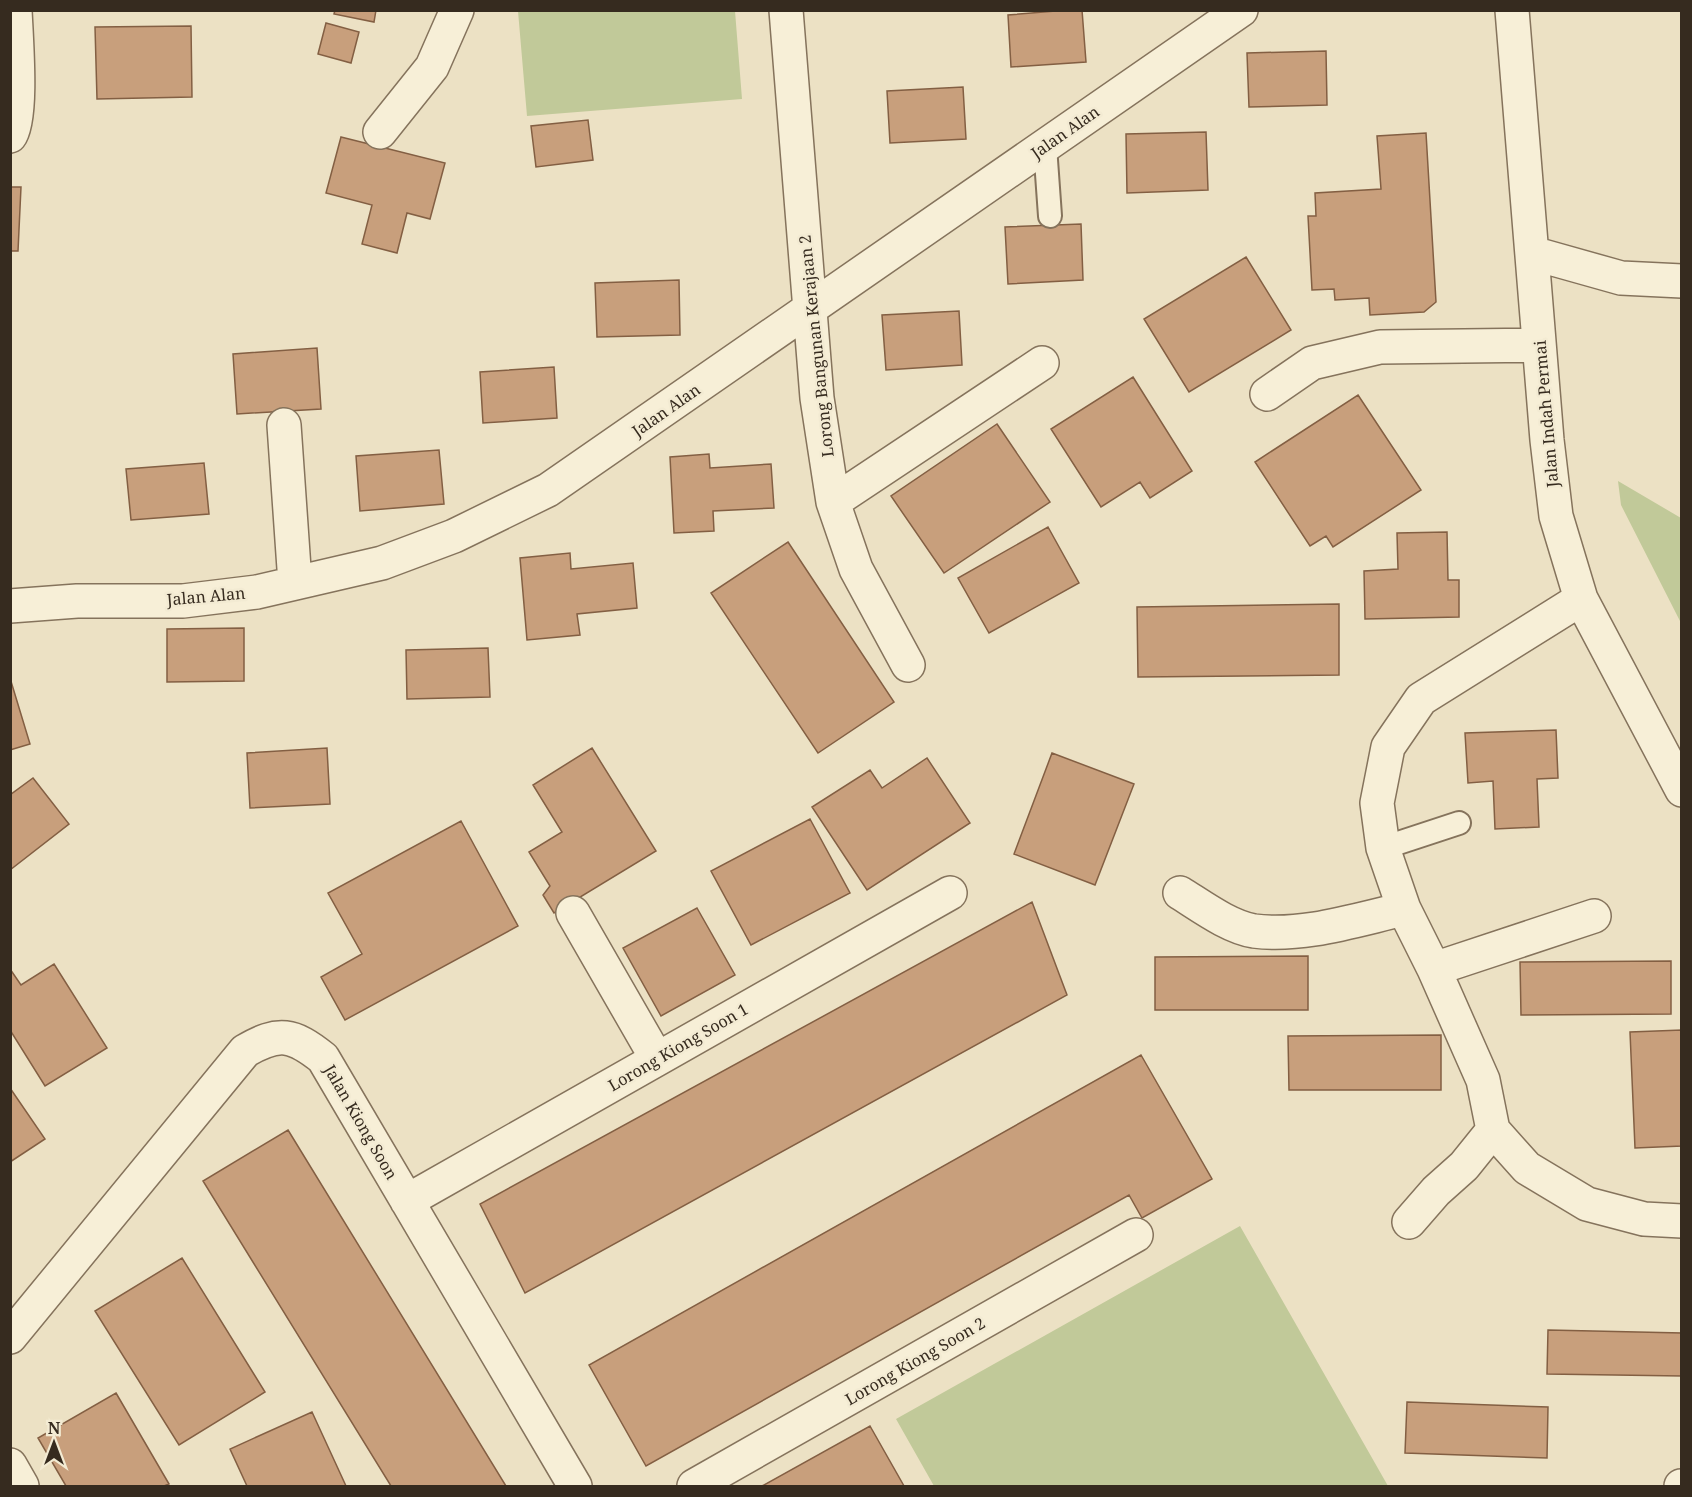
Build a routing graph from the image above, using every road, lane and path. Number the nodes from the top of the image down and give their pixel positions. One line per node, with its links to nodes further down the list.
1 (15, 10): 7 (street)
2 (456, 10): 6 (street)
3 (786, 10): 12 (street, Lorong Bangunan Kerajaan 2)
4 (1241, 10): 8 (street, Jalan Alan)
5 (1512, 10): 10 (street, Jalan Indah Permai)
6 (380, 132)
7 (10, 136)
8 (1046, 146): 9 (lane); 12 (street, Jalan Alan)
9 (1050, 216)
10 (1532, 253): 11 (street); 13 (street, Jalan Indah Permai)
11 (1682, 281)
12 (810, 310): 17 (street, Lorong Bangunan Kerajaan 2); 18 (street, Jalan Alan)
13 (1539, 345): 15 (street); 19 (street, Jalan Indah Permai)
14 (1042, 363): 17 (street)
15 (1267, 394)
16 (284, 425): 18 (street)
17 (833, 502): 21 (street, Lorong Bangunan Kerajaan 2)
18 (295, 583): 20 (street, Jalan Alan)
19 (1581, 599): 22 (street, Jalan Indah Permai); 24 (street)
20 (10, 606)
21 (908, 665)
22 (1682, 790)
23 (1459, 823): 24 (lane)
24 (1383, 848): 27 (street)
25 (950, 893): 31 (street, Lorong Kiong Soon 1)
26 (1180, 893): 27 (street)
27 (1404, 909): 30 (street)
28 (573, 913): 31 (street)
29 (1594, 916): 30 (street)
30 (1434, 969): 32 (street)
31 (657, 1059): 33 (street, Lorong Kiong Soon 1)
32 (1493, 1131): 34 (street); 35 (street)
33 (407, 1201): 37 (street, Jalan Kiong Soon); 40 (street, Jalan Kiong Soon)
34 (1409, 1221)
35 (1682, 1221)
36 (1136, 1235): 41 (street, Lorong Kiong Soon 2)
37 (10, 1337)
38 (10, 1465): 39 (street)
39 (22, 1486)
40 (575, 1486)
41 (694, 1486)

